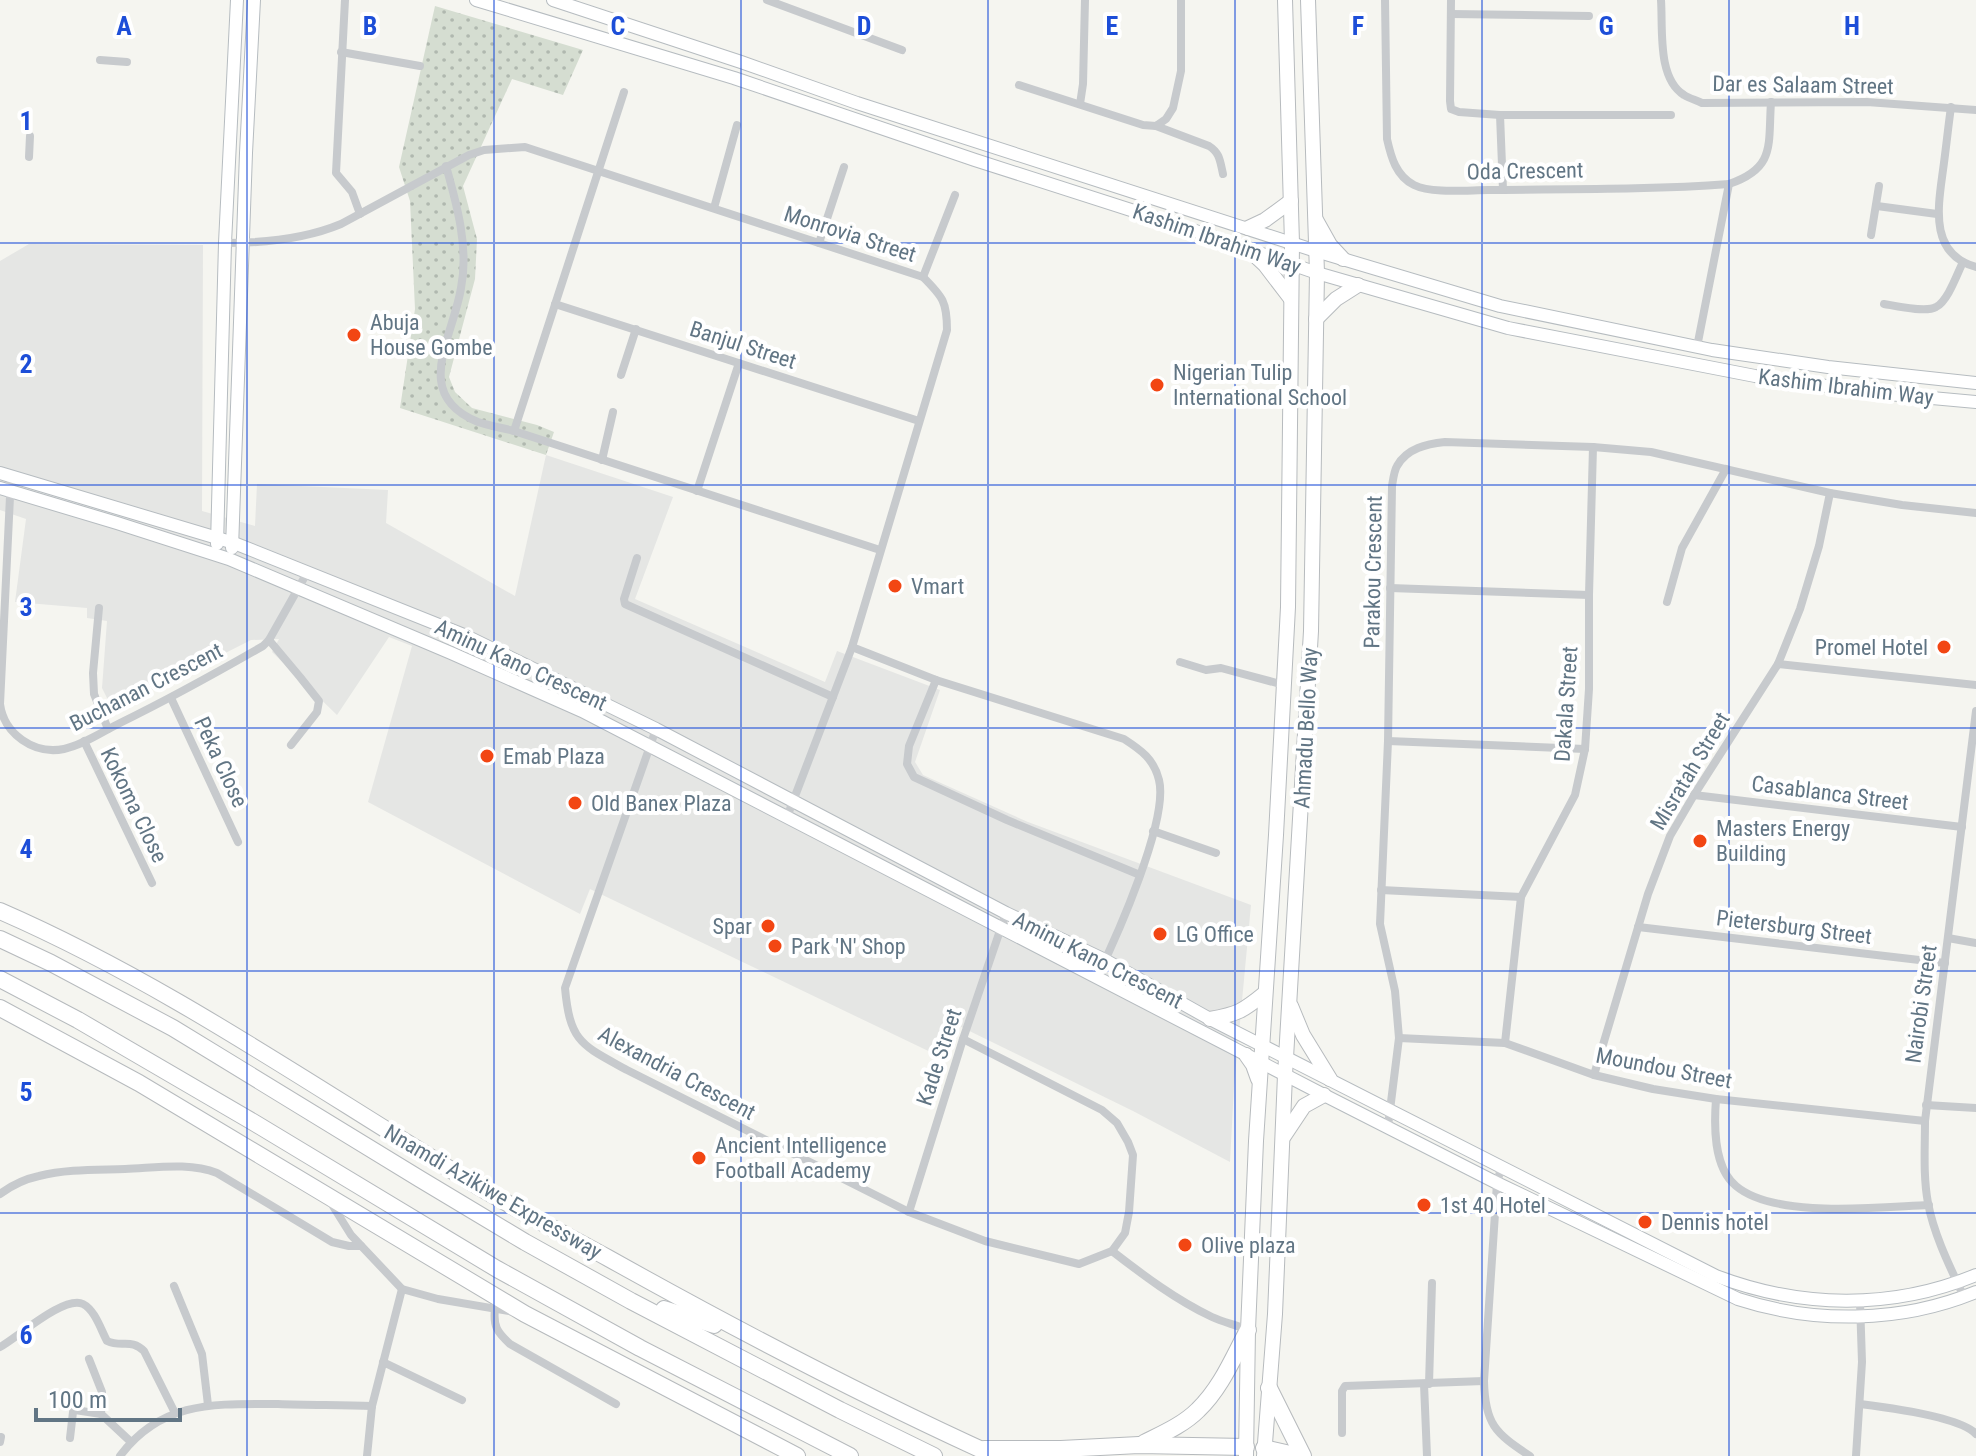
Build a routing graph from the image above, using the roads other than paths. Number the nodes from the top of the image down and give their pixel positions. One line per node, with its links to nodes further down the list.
1 (237, 0): 50 (main road)
2 (254, 0): 51 (main road)
3 (345, 0): 18 (street)
4 (476, 0): 54 (main road, Kashim Ibrahim Way)
5 (553, 0): 48 (main road, Kashim Ibrahim Way)
6 (767, 0): 14 (street)
7 (1085, 0): 25 (street)
8 (1181, 0): 31 (street)
9 (1285, 0): 42 (main road, Ahmadu Bello Way)
10 (1308, 0): 47 (main road, Ahmadu Bello Way)
11 (1385, 0): 40 (street, Oda Crescent)
12 (1451, 0): 15 (street)
13 (1661, 0): 24 (street, Dar es Salaam Street)
14 (781, 2): 17 (street)
15 (1451, 14): 16 (street); 28 (street)
16 (1589, 16)
17 (902, 50)
18 (341, 52): 21 (street); 45 (street)
19 (100, 60): 20 (street)
20 (127, 62)
21 (420, 66)
22 (1019, 85): 25 (street)
23 (624, 92): 36 (street)
24 (1771, 102): 26 (street, Dar es Salaam Street); 38 (street)
25 (1080, 104): 31 (street)
26 (1951, 107): 27 (street, Dar es Salaam Street); 46 (street)
27 (1976, 110)
28 (1500, 115): 29 (street); 40 (street)
29 (1671, 115)
30 (737, 125): 44 (street)
31 (1156, 126): 37 (street)
32 (30, 136): 33 (street)
33 (29, 157)
34 (446, 166): 36 (street, Monrovia Street); 45 (street, Monrovia Street); 75 (street)
35 (844, 167): 52 (street)
36 (598, 171): 44 (street, Monrovia Street); 64 (street)
37 (1223, 174)
38 (1729, 184): 40 (street, Oda Crescent); 68 (street)
39 (1879, 186): 43 (street)
40 (1503, 190)
41 (955, 195): 61 (street)
42 (1291, 201): 48 (main road); 53 (main road, Ahmadu Bello Way)
43 (1877, 206): 46 (street); 49 (street)
44 (714, 208): 52 (street, Monrovia Street)
45 (360, 214): 51 (street, Monrovia Street)
46 (1937, 214): 57 (street)
47 (1315, 218): 55 (main road, Ahmadu Bello Way); 56 (main road)
48 (1248, 228): 53 (main road, Kashim Ibrahim Way)
49 (1871, 235)
50 (225, 243): 51 (street, Monrovia Street); 83 (main road)
51 (243, 243): 84 (main road)
52 (819, 243): 61 (street, Monrovia Street)
53 (1292, 243): 55 (main road, Kashim Ibrahim Way); 58 (main road, Ahmadu Bello Way)
54 (1248, 249): 58 (main road, Kashim Ibrahim Way); 63 (main road)
55 (1316, 251): 56 (main road, Kashim Ibrahim Way); 60 (main road, Ahmadu Bello Way)
56 (1343, 259): 68 (main road, Kashim Ibrahim Way)
57 (1963, 262): 59 (street); 65 (street)
58 (1291, 264): 60 (main road, Kashim Ibrahim Way); 63 (main road, Ahmadu Bello Way)
59 (1976, 267)
60 (1317, 273): 62 (main road, Kashim Ibrahim Way); 66 (main road, Ahmadu Bello Way)
61 (923, 277): 74 (street, Monrovia Street)
62 (1358, 285): 66 (main road); 72 (main road, Kashim Ibrahim Way)
63 (1291, 299): 100 (main road, Ahmadu Bello Way)
64 (555, 304): 67 (street, Banjul Street); 75 (street)
65 (1884, 304)
66 (1316, 319): 135 (main road, Ahmadu Bello Way)
67 (636, 329): 69 (street, Banjul Street); 70 (street)
68 (1697, 347): 71 (main road, Kashim Ibrahim Way)
69 (739, 363): 74 (street, Banjul Street); 80 (street)
70 (621, 375)
71 (1976, 383)
72 (1976, 402)
73 (613, 412): 77 (street)
74 (919, 421): 85 (street, Monrovia Street)
75 (514, 431): 77 (street)
76 (1593, 447): 78 (street, Parakou Crescent); 91 (street, Parakou Crescent); 92 (street, Dakala Street)
77 (602, 460): 80 (street)
78 (1726, 469): 81 (street, Parakou Crescent); 93 (street)
79 (5, 482): 83 (main road, Aminu Kano Crescent); 86 (main road, Aminu Kano Crescent); 107 (street, Buchanan Crescent)
80 (697, 491): 85 (street)
81 (1830, 493): 82 (street, Parakou Crescent); 98 (street, Misratah Street)
82 (1976, 513)
83 (218, 539): 84 (main road, Aminu Kano Crescent); 86 (main road)
84 (234, 543): 88 (main road); 89 (main road, Aminu Kano Crescent)
85 (880, 550): 96 (street, Monrovia Street)
86 (215, 554): 88 (main road, Aminu Kano Crescent)
87 (637, 558): 102 (street)
88 (229, 559): 90 (main road, Aminu Kano Crescent)
89 (308, 571): 90 (street, Buchanan Crescent); 106 (main road, Aminu Kano Crescent)
90 (300, 588): 95 (street, Buchanan Crescent); 110 (main road, Aminu Kano Crescent)
91 (1390, 588): 92 (street); 108 (street, Parakou Crescent)
92 (1589, 595): 111 (street, Dakala Street)
93 (1667, 602)
94 (99, 608): 105 (street)
95 (269, 640): 103 (street, Buchanan Crescent); 109 (street)
96 (852, 647): 99 (street); 102 (street, Monrovia Street)
97 (1180, 662): 100 (street)
98 (1778, 664): 101 (street); 112 (street, Misratah Street)
99 (936, 680): 116 (street); 119 (street)
100 (1284, 685): 134 (main road, Ahmadu Bello Way)
101 (1976, 685)
102 (833, 697): 113 (street, Monrovia Street)
103 (171, 698): 105 (street, Buchanan Crescent); 117 (street, Peka Close)
104 (1976, 711): 115 (street, Nairobi Street)
105 (108, 729): 107 (street, Buchanan Crescent)
106 (656, 729): 110 (street, Alexandria Crescent); 113 (main road, Aminu Kano Crescent)
107 (84, 741): 120 (street, Kokoma Close)
108 (1388, 741): 111 (street); 121 (street, Parakou Crescent)
109 (291, 745)
110 (649, 746): 114 (main road, Aminu Kano Crescent); 164 (street, Alexandria Crescent)
111 (1585, 749): 122 (street, Dakala Street)
112 (1694, 795): 115 (street, Casablanca Street); 126 (street, Misratah Street)
113 (794, 801): 114 (street, Monrovia Street); 124 (main road, Aminu Kano Crescent)
114 (787, 817): 125 (main road, Aminu Kano Crescent)
115 (1962, 827): 127 (street, Nairobi Street)
116 (1153, 831): 118 (street); 119 (street)
117 (238, 842)
118 (1216, 853)
119 (1140, 875): 130 (street)
120 (152, 883)
121 (1381, 890): 122 (street); 139 (street, Parakou Crescent)
122 (1521, 897): 141 (street, Dakala Street)
123 (0, 911): 178 (highway, Nnamdi Azikiwe Expressway)
124 (1006, 913): 125 (street, Kade Street); 130 (main road, Aminu Kano Crescent)
125 (1001, 927): 132 (main road, Aminu Kano Crescent); 140 (street, Kade Street)
126 (1638, 927): 131 (street, Pietersburg Street); 147 (street, Misratah Street)
127 (1948, 938): 129 (street); 131 (street, Nairobi Street)
128 (0, 939): 173 (highway, Nnamdi Azikiwe Expressway)
129 (1976, 943)
130 (1105, 960): 132 (street); 137 (main road, Aminu Kano Crescent)
131 (1945, 963): 153 (street, Nairobi Street)
132 (1097, 977): 143 (main road, Aminu Kano Crescent)
133 (0, 979): 138 (highway)
134 (1265, 993): 137 (main road); 142 (main road, Ahmadu Bello Way)
135 (1290, 1002): 144 (main road, Ahmadu Bello Way); 148 (main road)
136 (0, 1008): 150 (highway)
137 (1210, 1019): 142 (main road, Aminu Kano Crescent)
138 (78, 1020): 150 (highway); 192 (highway)
139 (1399, 1038): 141 (street, Moundou Street); 155 (street, Parakou Crescent)
140 (963, 1039): 164 (street, Kade Street); 166 (street)
141 (1505, 1043): 147 (street, Moundou Street)
142 (1261, 1045): 144 (main road, Aminu Kano Crescent); 145 (main road, Ahmadu Bello Way)
143 (1246, 1055): 145 (main road, Aminu Kano Crescent); 149 (main road)
144 (1287, 1056): 146 (main road, Ahmadu Bello Way); 148 (main road, Aminu Kano Crescent)
145 (1260, 1062): 146 (main road, Aminu Kano Crescent); 149 (main road, Ahmadu Bello Way)
146 (1285, 1075): 151 (main road, Aminu Kano Crescent); 158 (main road, Ahmadu Bello Way)
147 (1594, 1075): 152 (street, Moundou Street)
148 (1330, 1079): 155 (main road, Aminu Kano Crescent)
149 (1259, 1082): 179 (main road, Ahmadu Bello Way)
150 (139, 1083): 162 (highway)
151 (1324, 1095): 157 (main road, Aminu Kano Crescent); 158 (main road)
152 (1716, 1099): 156 (street, Moundou Street); 163 (street)
153 (1926, 1105): 154 (street); 156 (street, Nairobi Street)
154 (1976, 1108)
155 (1391, 1110): 157 (street, Parakou Crescent); 159 (main road, Aminu Kano Crescent)
156 (1925, 1121): 163 (street, Nairobi Street)
157 (1388, 1126): 160 (main road, Aminu Kano Crescent)
158 (1282, 1140): 185 (main road, Ahmadu Bello Way)
159 (1501, 1168): 160 (street); 174 (main road, Aminu Kano Crescent)
160 (1497, 1183): 177 (main road, Aminu Kano Crescent); 183 (street)
161 (0, 1194): 165 (street)
162 (327, 1195): 165 (street); 176 (highway)
163 (1929, 1205): 169 (street, Nairobi Street)
164 (909, 1212): 166 (street, Alexandria Crescent)
165 (361, 1246): 171 (street)
166 (1112, 1251): 179 (street)
167 (1976, 1275): 169 (main road, Aminu Kano Crescent)
168 (1432, 1283): 184 (street)
169 (1957, 1283): 172 (street, Nairobi Street); 174 (main road, Aminu Kano Crescent)
170 (174, 1286): 190 (street)
171 (402, 1289): 175 (street); 182 (street)
172 (1970, 1294): 177 (main road, Aminu Kano Crescent)
173 (631, 1301): 178 (highway); 207 (highway, Nnamdi Azikiwe Expressway)
174 (1860, 1302): 177 (street)
175 (495, 1309): 176 (street); 188 (street)
176 (525, 1314): 186 (highway)
177 (1862, 1317): 189 (street)
178 (736, 1329): 200 (highway, Nnamdi Azikiwe Expressway)
179 (1248, 1330): 199 (highway); 201 (main road, Ahmadu Bello Way)
180 (0, 1347): 193 (street)
181 (89, 1359): 194 (street)
182 (383, 1362): 187 (street); 191 (street)
183 (1484, 1381): 184 (street); 211 (street)
184 (1427, 1384): 195 (street); 210 (street)
185 (1269, 1388): 202 (main road, Ahmadu Bello Way); 209 (highway)
186 (683, 1398): 192 (highway); 205 (highway)
187 (462, 1400)
188 (616, 1404)
189 (1860, 1404): 196 (street); 212 (street)
190 (208, 1405): 191 (street); 193 (street)
191 (372, 1406): 204 (street)
192 (754, 1408): 206 (highway)
193 (175, 1413): 198 (street)
194 (101, 1414): 197 (street); 198 (street)
195 (1342, 1433)
196 (1976, 1434)
197 (70, 1438)
198 (131, 1442): 203 (street)
199 (1139, 1445): 200 (highway); 201 (highway)
200 (979, 1449): 208 (highway, Nnamdi Azikiwe Expressway)
201 (1246, 1452)
202 (1264, 1452): 209 (highway)
203 (120, 1456)
204 (367, 1456)
205 (797, 1456)
206 (850, 1456)
207 (934, 1456)
208 (995, 1456)
209 (1301, 1456)
210 (1427, 1456)
211 (1530, 1456)
212 (1856, 1456)

